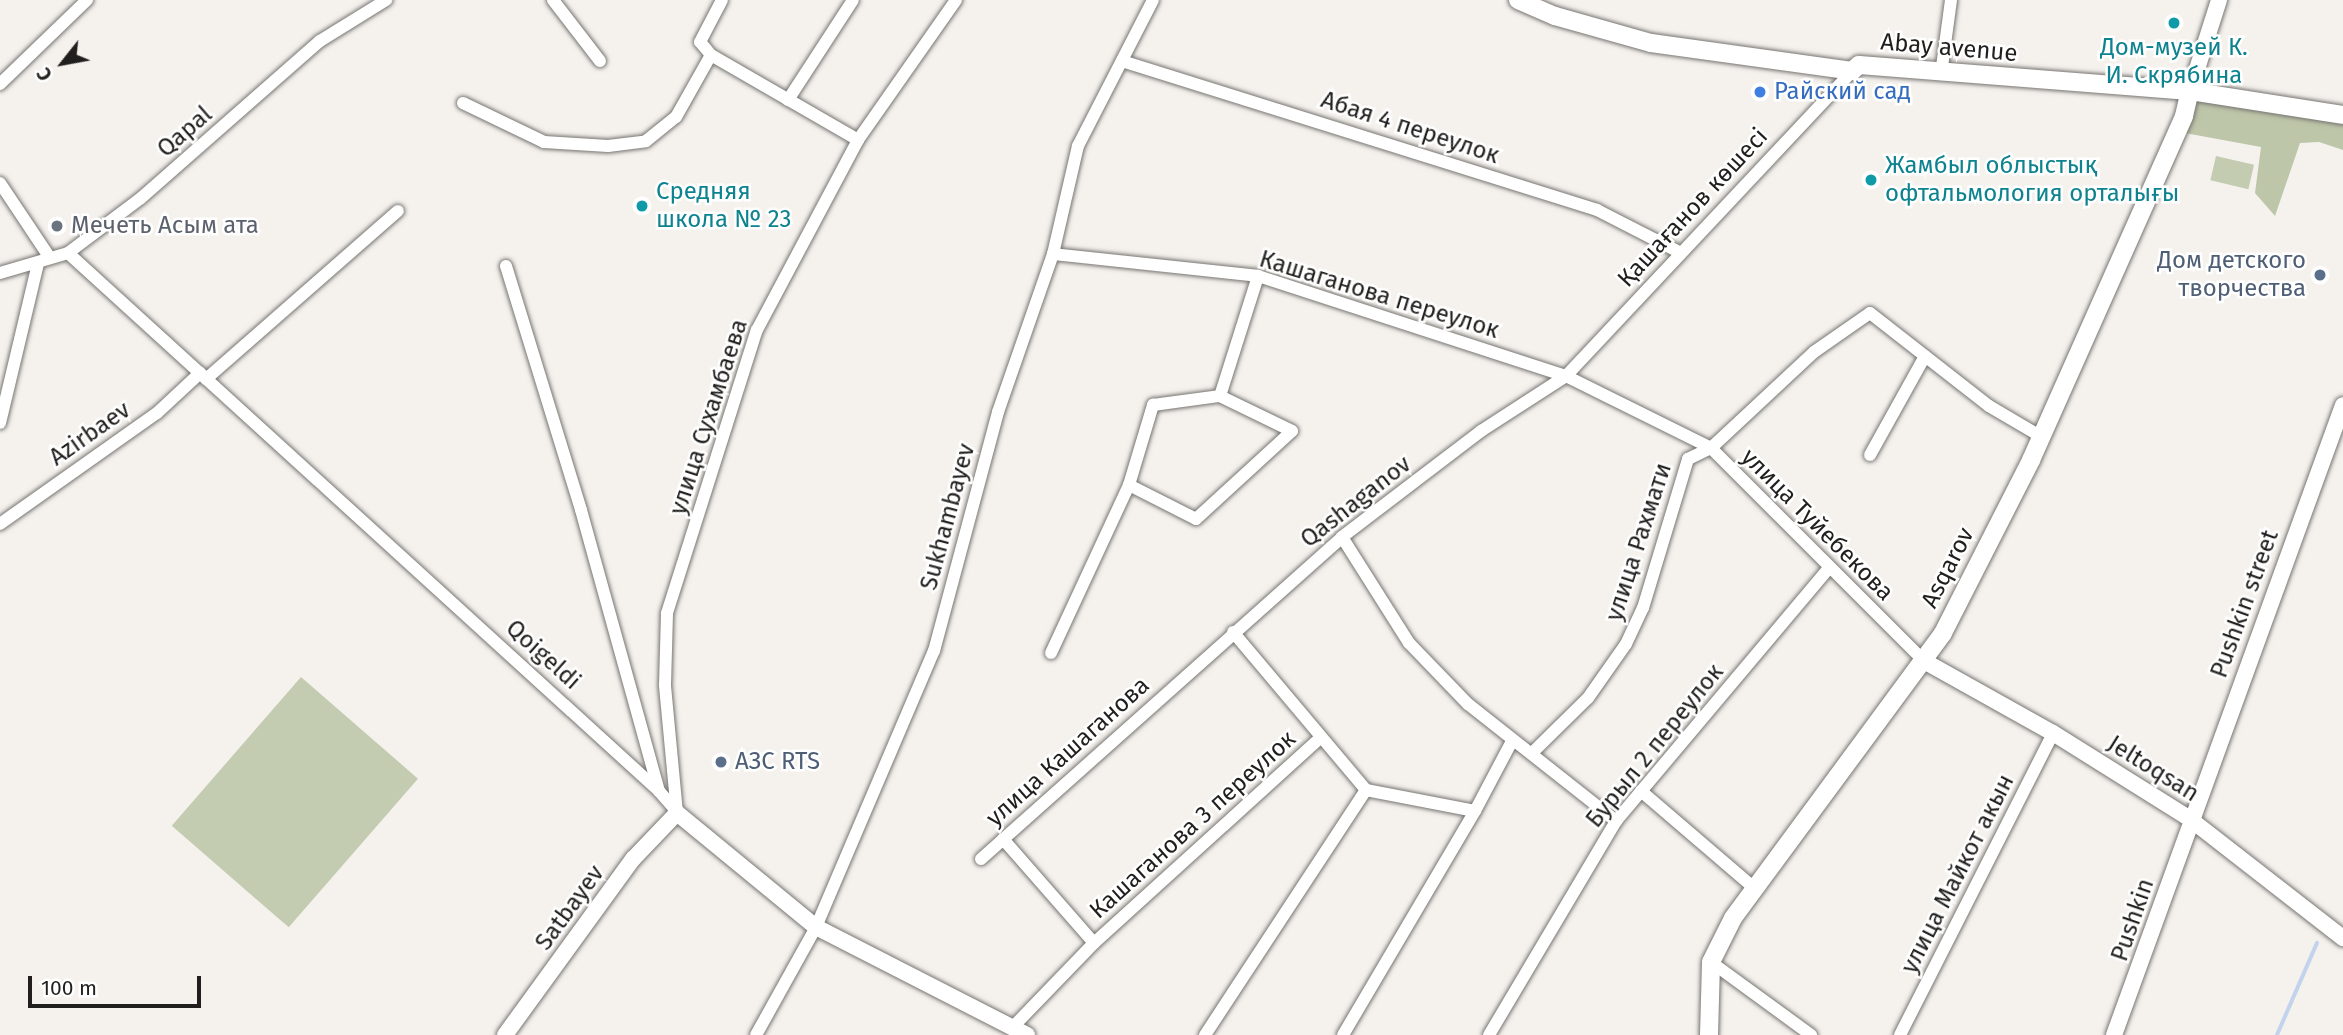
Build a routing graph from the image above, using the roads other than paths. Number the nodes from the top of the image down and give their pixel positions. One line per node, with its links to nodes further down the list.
1 (87, 0): 16 (street)
2 (386, 0): 25 (street, Qapal)
3 (553, 0): 12 (street)
4 (722, 0): 11 (street)
5 (853, 0): 18 (street)
6 (956, 0): 21 (street, улица Сухамбаева)
7 (1153, 0): 13 (street, Sukhambayev)
8 (1518, 0): 14 (main road, Abay avenue)
9 (1951, 0): 15 (street)
10 (2219, 0): 17 (street)
11 (711, 55): 18 (street); 19 (street)
12 (600, 61)
13 (1122, 61): 24 (street, Абая 4 переулок); 26 (street, Sukhambayev)
14 (1852, 71): 15 (main road, Abay avenue); 24 (street, Қашағанов көшесі)
15 (1941, 74): 17 (main road, Abay avenue)
16 (0, 84)
17 (2190, 91): 20 (main road, Abay avenue); 37 (main road, Asqarov)
18 (788, 100): 21 (street)
19 (463, 103)
20 (2343, 115)
21 (858, 140): 56 (street, улица Сухамбаева)
22 (0, 183): 27 (street)
23 (398, 211): 32 (street, Azirbaev)
24 (1679, 252): 33 (street, Қашағанов көшесі)
25 (68, 253): 27 (street, Qapal); 32 (street, Qoigeldi)
26 (1052, 254): 30 (street, Кашаганова переулок); 62 (street, Sukhambayev)
27 (44, 261): 29 (street, Qapal); 36 (street)
28 (506, 266): 53 (street)
29 (0, 272)
30 (1258, 276): 33 (street, Кашаганова переулок); 34 (street)
31 (1925, 356): 37 (street, улица Туйебекова); 38 (street, улица Туйебекова); 39 (street)
32 (203, 376): 41 (street, Azirbaev); 53 (street, Qoigeldi)
33 (1566, 376): 38 (street, улица Туйебекова); 42 (street, Qashaganov)
34 (1220, 396): 40 (street); 40 (street)
35 (2343, 405): 57 (street, Pushkin street)
36 (0, 423)
37 (2040, 436): 46 (main road, Asqarov)
38 (1711, 448): 43 (street, улица Туйебекова); 51 (street, улица Рахмати)
39 (1870, 455)
40 (1129, 485): 45 (street)
41 (0, 523)
42 (1342, 537): 44 (street, Qashaganov); 50 (street)
43 (1829, 568): 46 (street, улица Туйебекова); 54 (street, Бурыл 2 переулок)
44 (1233, 632): 47 (street, Qashaganov); 49 (street, Кашаганова 3 переулок)
45 (1051, 653)
46 (1924, 661): 48 (street, Jeltoqsan); 61 (main road, Asqarov)
47 (1183, 676): 59 (street, улица Кашаганова)
48 (2053, 733): 57 (street, Jeltoqsan); 74 (street, улица Майкот акын)
49 (1320, 738): 52 (street, Кашаганова 3 переулок); 64 (street, Кашаганова 3 переулок)
50 (1512, 741): 51 (street); 55 (street)
51 (1532, 753): 58 (street)
52 (1366, 790): 55 (street); 69 (street)
53 (659, 791): 56 (street, Qoigeldi)
54 (1642, 791): 58 (street, Бурыл 2 переулок); 61 (street)
55 (1475, 811): 70 (street)
56 (677, 813): 62 (street, Qoigeldi); 67 (street, Satbayev)
57 (2190, 819): 63 (street, Jeltoqsan); 75 (street, Pushkin)
58 (1616, 821): 71 (street, Бурыл 2 переулок)
59 (1003, 839): 60 (street, улица Кашаганова); 64 (street)
60 (981, 859)
61 (1754, 888): 65 (main road, Asqarov)
62 (816, 927): 66 (street, Qoigeldi); 68 (street, Sukhambayev)
63 (2343, 938)
64 (1094, 943): 66 (street, Кашаганова 3 переулок)
65 (1711, 962): 72 (main road, Asqarov); 73 (street)
66 (1019, 1031)
67 (505, 1035)
68 (756, 1035)
69 (1205, 1035)
70 (1343, 1035)
71 (1489, 1035)
72 (1709, 1035)
73 (1811, 1035)
74 (1900, 1035)
75 (2114, 1035)

